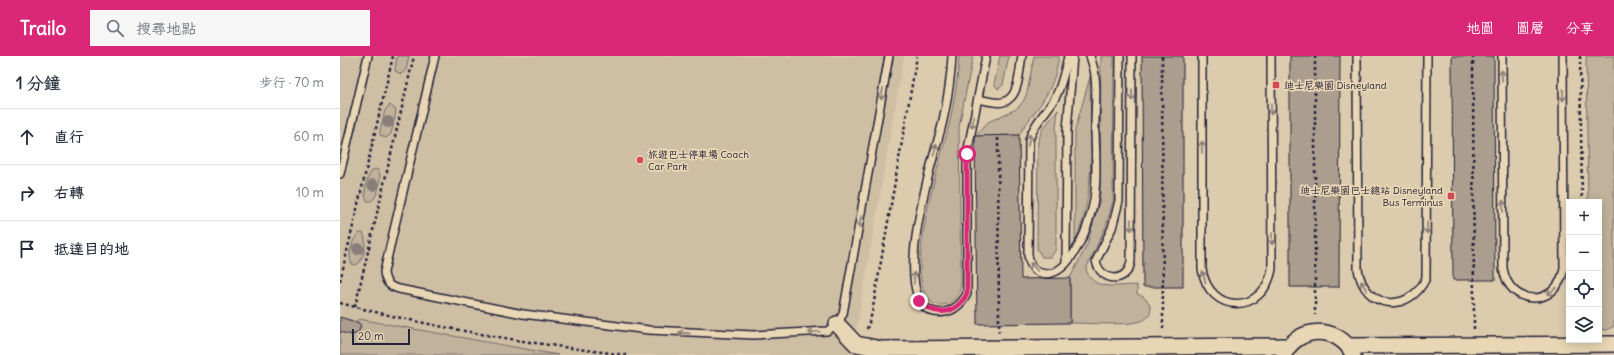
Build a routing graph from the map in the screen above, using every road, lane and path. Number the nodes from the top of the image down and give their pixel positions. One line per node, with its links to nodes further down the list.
1 (368, 56): 27 (lane)
2 (393, 56): 30 (path)
3 (414, 56): 32 (path)
4 (435, 56): 33 (lane, one-way to 4)
5 (889, 56): 33 (lane, one-way to 33)
6 (917, 56): 35 (path)
7 (952, 56): 25 (lane, one-way to 7)
8 (986, 56): 25 (lane)
9 (1022, 56): 25 (lane)
10 (1068, 56): 29 (lane, one-way to 10)
11 (1073, 56): 29 (lane)
12 (1090, 56): 29 (lane)
13 (1120, 56): 14 (lane, one-way to 13)
14 (1132, 56)
15 (1162, 56): 38 (path)
16 (1202, 56): 17 (lane, one-way to 16)
17 (1271, 56)
18 (1315, 56): 34 (path)
19 (1357, 56): 20 (lane, one-way to 19)
20 (1427, 56)
21 (1472, 56): 37 (path)
22 (1502, 56): 23 (lane, one-way to 22)
23 (1563, 56)
24 (1580, 56): 28 (path)
25 (978, 99)
26 (998, 138): 39 (path)
27 (340, 174)
28 (1582, 199)
29 (1066, 263)
30 (340, 281)
31 (340, 303): 32 (path)
32 (355, 307): 42 (path)
33 (837, 324): 35 (street)
34 (1315, 332): 40 (street); 41 (street)
35 (856, 344): 39 (street)
36 (1614, 344): 37 (street)
37 (1474, 345): 40 (street)
38 (1163, 347): 39 (street); 41 (street)
39 (999, 348)
40 (1351, 350)
41 (1285, 351)
42 (627, 355)

